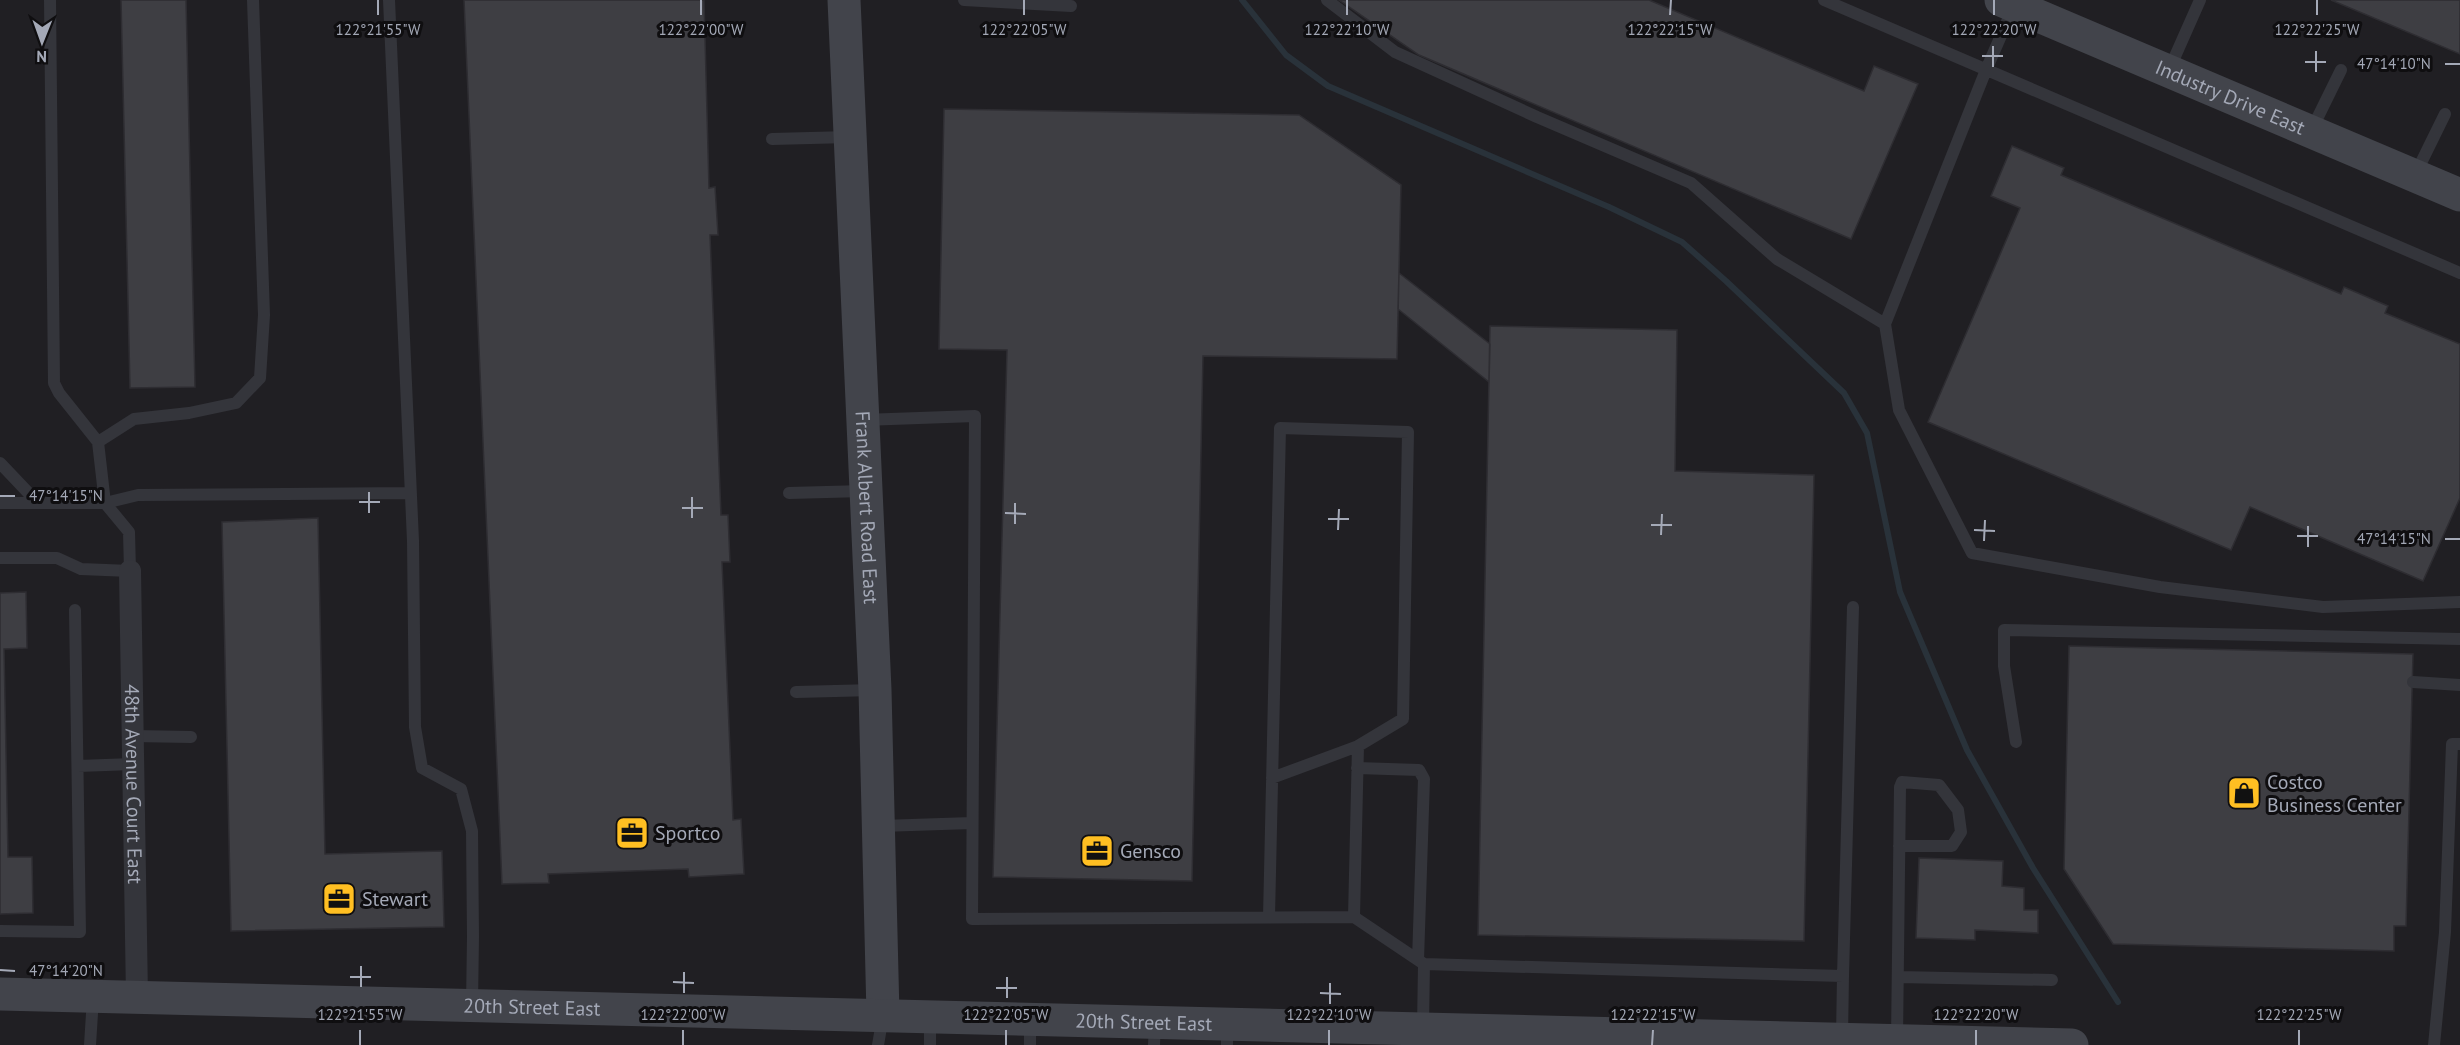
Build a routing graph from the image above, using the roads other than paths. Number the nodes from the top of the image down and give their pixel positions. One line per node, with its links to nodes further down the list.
1 (50, 0): 23 (lane)
2 (254, 0): 23 (lane)
3 (389, 0): 26 (lane)
4 (844, 0): 16 (main road, Frank Albert Road East)
5 (964, 0): 10 (lane)
6 (1327, 0): 21 (lane)
7 (1824, 0): 11 (lane)
8 (2200, 0): 13 (lane)
9 (2008, 3): 11 (lane); 13 (main road, Industry Drive East)
10 (1071, 6)
11 (1986, 70): 20 (lane); 21 (lane)
12 (2341, 70): 15 (lane)
13 (2169, 71): 15 (main road, Industry Drive East)
14 (2445, 114): 18 (lane)
15 (2311, 132): 18 (main road, Industry Drive East)
16 (850, 136): 17 (lane); 22 (main road, Frank Albert Road East)
17 (772, 139)
18 (2415, 176): 19 (main road, Industry Drive East)
19 (2460, 195)
20 (2460, 273)
21 (1885, 324): 33 (lane)
22 (863, 420): 25 (main road, Frank Albert Road East); 50 (lane)
23 (98, 442): 30 (lane)
24 (0, 463): 29 (lane)
25 (866, 492): 27 (lane); 39 (main road, Frank Albert Road East)
26 (411, 493): 30 (lane); 63 (lane)
27 (789, 493)
28 (0, 503): 29 (lane)
29 (38, 503): 30 (lane)
30 (105, 503): 32 (lane)
31 (0, 558): 32 (lane)
32 (130, 571): 41 (street, 48th Avenue Court East)
33 (2460, 602)
34 (1853, 608): 57 (lane)
35 (75, 610): 47 (lane)
36 (2460, 639): 43 (lane)
37 (2413, 682): 38 (lane)
38 (2460, 685)
39 (875, 690): 40 (lane); 51 (main road, Frank Albert Road East)
40 (796, 692)
41 (133, 736): 42 (lane); 46 (street, 48th Avenue Court East)
42 (191, 737)
43 (2016, 741)
44 (2460, 744): 76 (lane)
45 (1358, 746): 48 (lane); 49 (lane); 49 (lane)
46 (133, 764): 47 (lane); 62 (street, 48th Avenue Court East)
47 (78, 766): 55 (lane)
48 (1357, 768): 54 (lane); 56 (lane)
49 (1272, 778): 53 (lane)
50 (972, 823): 51 (lane); 53 (lane)
51 (878, 826): 65 (main road, Frank Albert Road East)
52 (1899, 846): 52 (lane); 58 (lane)
53 (1269, 917): 54 (lane)
54 (1354, 917): 56 (lane)
55 (0, 931)
56 (1421, 962): 57 (lane); 64 (lane)
57 (1843, 976): 73 (lane)
58 (1898, 977): 59 (lane); 72 (lane)
59 (2052, 980)
60 (0, 994): 61 (main road, 20th Street East)
61 (93, 996): 62 (main road, 20th Street East); 74 (lane)
62 (137, 998): 63 (main road, 20th Street East)
63 (472, 1005): 65 (main road, 20th Street East)
64 (1423, 1028): 69 (main road, 20th Street East); 70 (main road, 20th Street East)
65 (880, 1030): 66 (main road, 20th Street East)
66 (930, 1030): 67 (main road, 20th Street East)
67 (1030, 1032): 68 (main road, 20th Street East)
68 (1155, 1033): 69 (main road, 20th Street East)
69 (1227, 1034)
70 (1525, 1038): 71 (main road, 20th Street East)
71 (1587, 1039): 73 (main road, 20th Street East)
72 (1898, 1040): 73 (main road, 20th Street East); 75 (main road, 20th Street East)
73 (1841, 1042)
74 (90, 1045)
75 (2072, 1045)
76 (2434, 1045)

